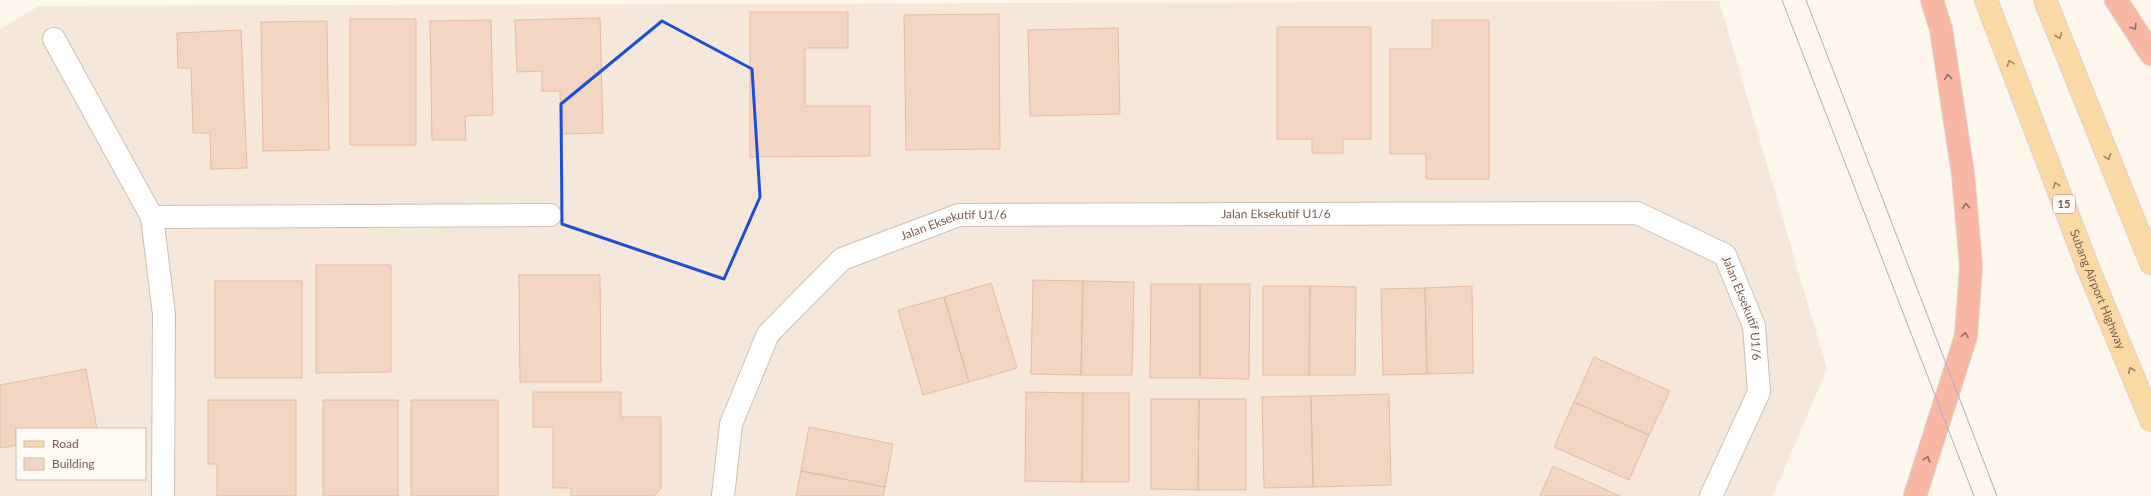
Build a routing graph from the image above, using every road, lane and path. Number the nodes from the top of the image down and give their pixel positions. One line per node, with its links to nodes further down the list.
1 (1932, 0): 14 (highway, one-way to 1)
2 (1986, 0): 10 (main road, Subang Airport Highway / 15, one-way to 2)
3 (2045, 0): 9 (main road, one-way to 9)
4 (2116, 0): 6 (highway, one-way to 6)
5 (54, 39): 8 (street)
6 (2151, 54)
7 (550, 215): 8 (street)
8 (152, 217): 11 (street)
9 (2151, 263)
10 (2151, 420)
11 (163, 496)
12 (723, 496): 13 (street, Jalan Eksekutif U1/6)
13 (1711, 496)
14 (1915, 496)

